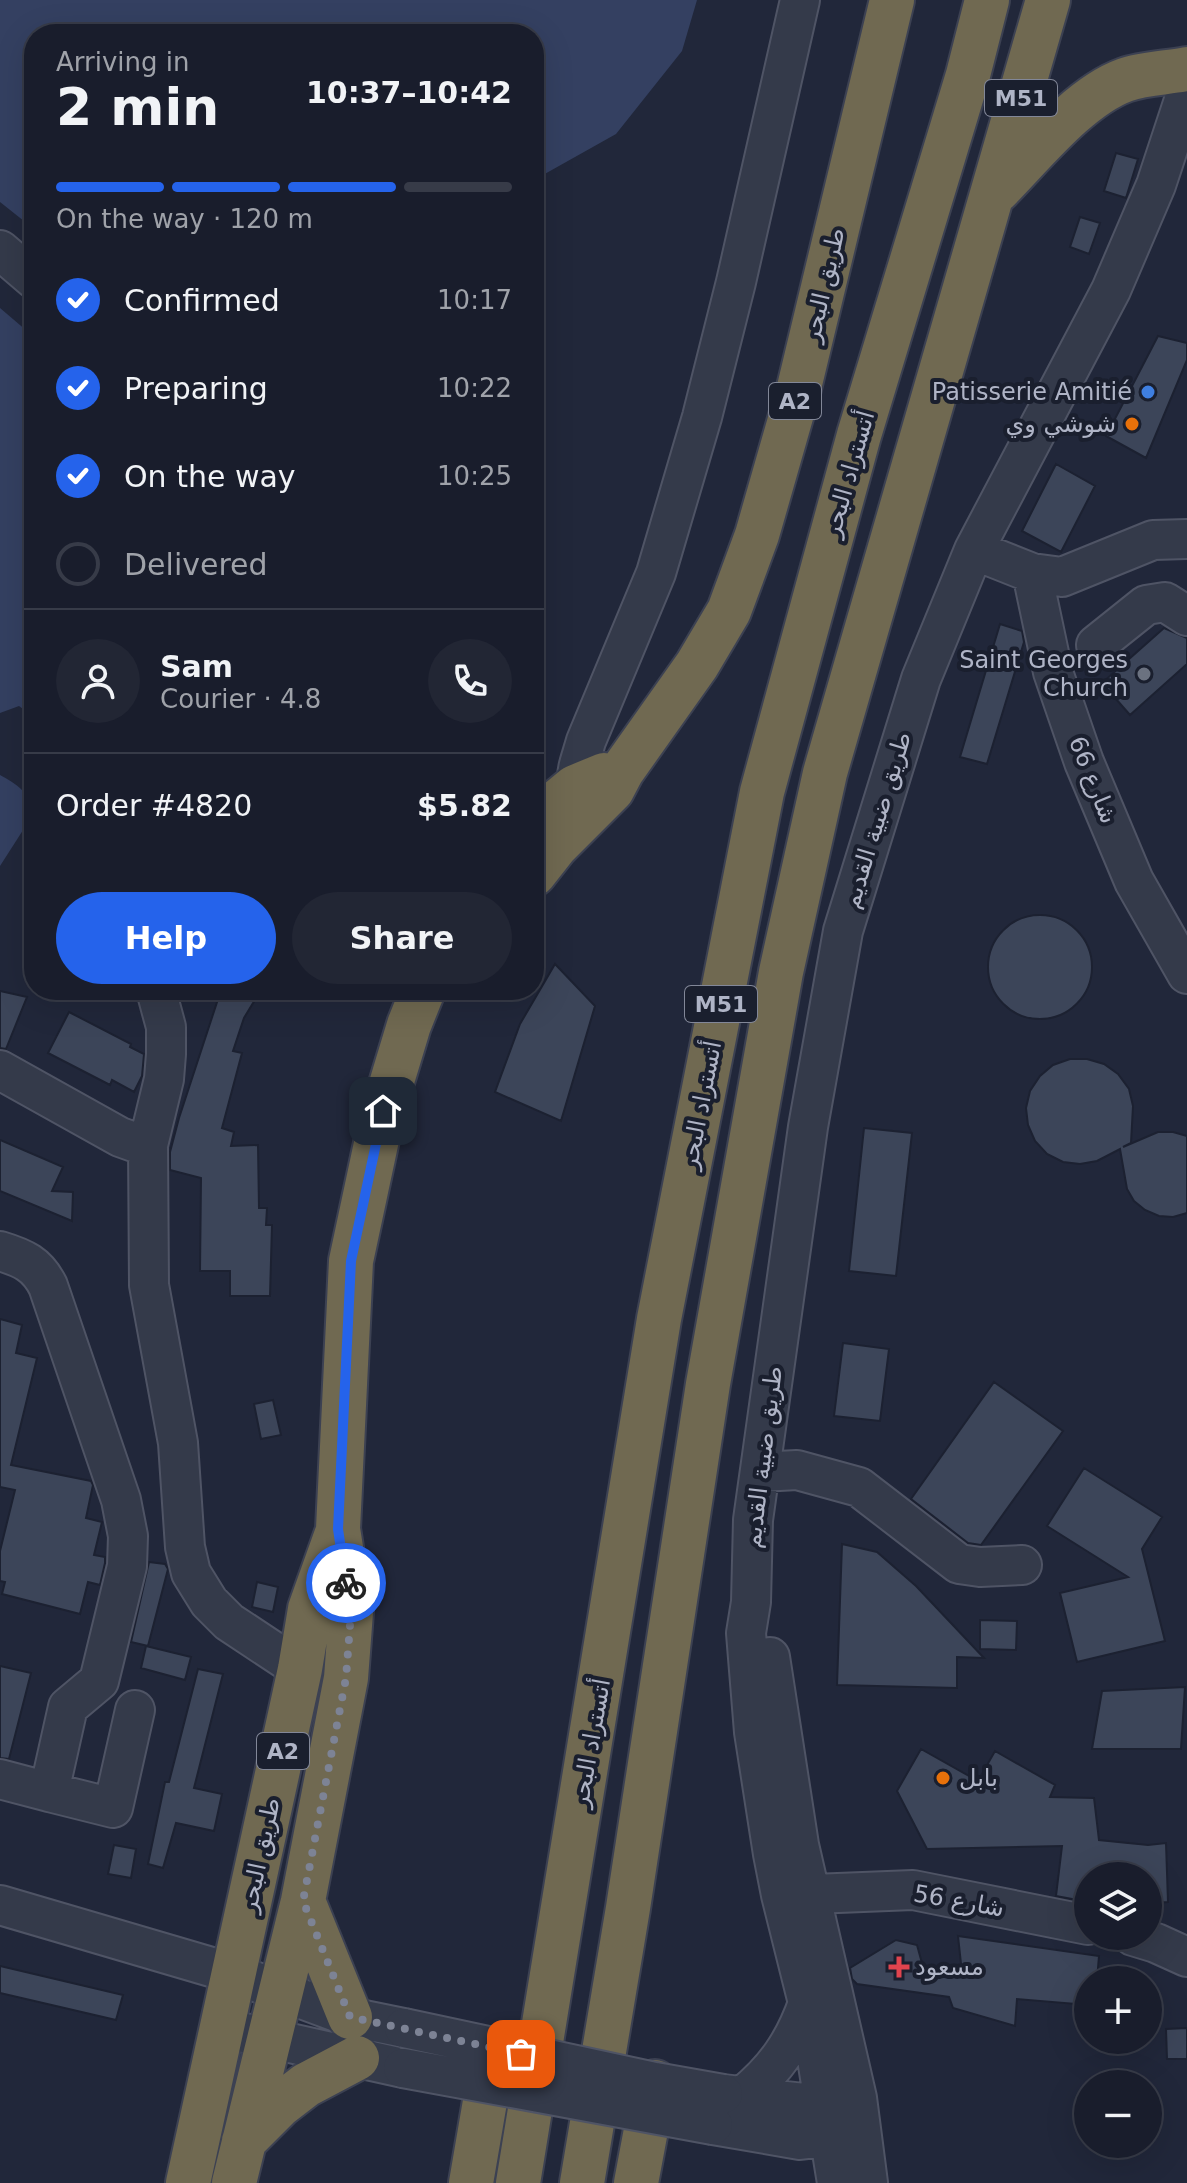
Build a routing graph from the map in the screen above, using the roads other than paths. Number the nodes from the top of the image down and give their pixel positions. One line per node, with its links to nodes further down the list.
1 (800, 0): 15 (street)
2 (892, 0): 15 (highway, طريق البحر / A2)
3 (987, 0): 51 (highway, أتستراد البحر / M51)
4 (1048, 0): 7 (highway, M51)
5 (1187, 69): 7 (highway)
6 (1187, 91): 11 (street, طريق ضبية القديم)
7 (993, 196): 52 (highway, M51)
8 (0, 250): 9 (street)
9 (24, 270)
10 (1187, 539): 12 (street)
11 (974, 550): 12 (street); 24 (street, طريق ضبية القديم)
12 (1032, 573): 18 (street, شارع 66)
13 (1187, 616): 14 (street)
14 (1096, 645)
15 (581, 800): 16 (highway, A2); 17 (highway, A2)
16 (544, 817)
17 (544, 861)
18 (1187, 974)
19 (159, 1000): 22 (street)
20 (419, 1000): 25 (highway, طريق البحر / A2)
21 (0, 1070): 22 (street)
22 (148, 1147): 27 (street)
23 (0, 1251): 31 (street)
24 (760, 1472): 26 (street); 32 (street, طريق ضبية القديم)
25 (338, 1529): 27 (highway, طريق البحر / A2); 28 (highway, طريق البحر / A2)
26 (1022, 1565)
27 (300, 1669): 28 (highway); 38 (highway, طريق البحر / A2)
28 (346, 1678): 33 (highway, طريق البحر / A2)
29 (135, 1710): 31 (street)
30 (0, 1779): 31 (street)
31 (49, 1792)
32 (795, 1894): 35 (street, شارع 56); 40 (street, طريق ضبية القديم); 47 (street, طريق ضبية القديم)
33 (303, 1901): 39 (highway, طريق البحر / A2); 42 (highway)
34 (0, 1905): 38 (street)
35 (1074, 1922)
36 (1162, 1946): 37 (street)
37 (1187, 1957)
38 (235, 1974): 39 (street); 41 (highway, طريق البحر / A2)
39 (281, 1991): 42 (street); 43 (highway, طريق البحر / A2)
40 (808, 2003): 46 (street); 47 (street, طريق ضبية القديم)
41 (222, 2028): 43 (street); 49 (highway, طريق البحر / A2)
42 (354, 2038): 43 (street); 44 (street, bridge); 44 (street, bridge); 48 (highway)
43 (269, 2039): 48 (highway, طريق البحر / A2)
44 (492, 2067): 45 (street, bridge); 50 (highway)
45 (651, 2098): 46 (street, bridge); 53 (highway)
46 (726, 2105): 47 (street)
47 (844, 2117): 54 (street, طريق ضبية القديم); 55 (street, طريق ضبية القديم)
48 (238, 2163)
49 (188, 2183)
50 (471, 2183)
51 (518, 2183)
52 (582, 2183)
53 (636, 2183)
54 (837, 2183)
55 (868, 2183)

